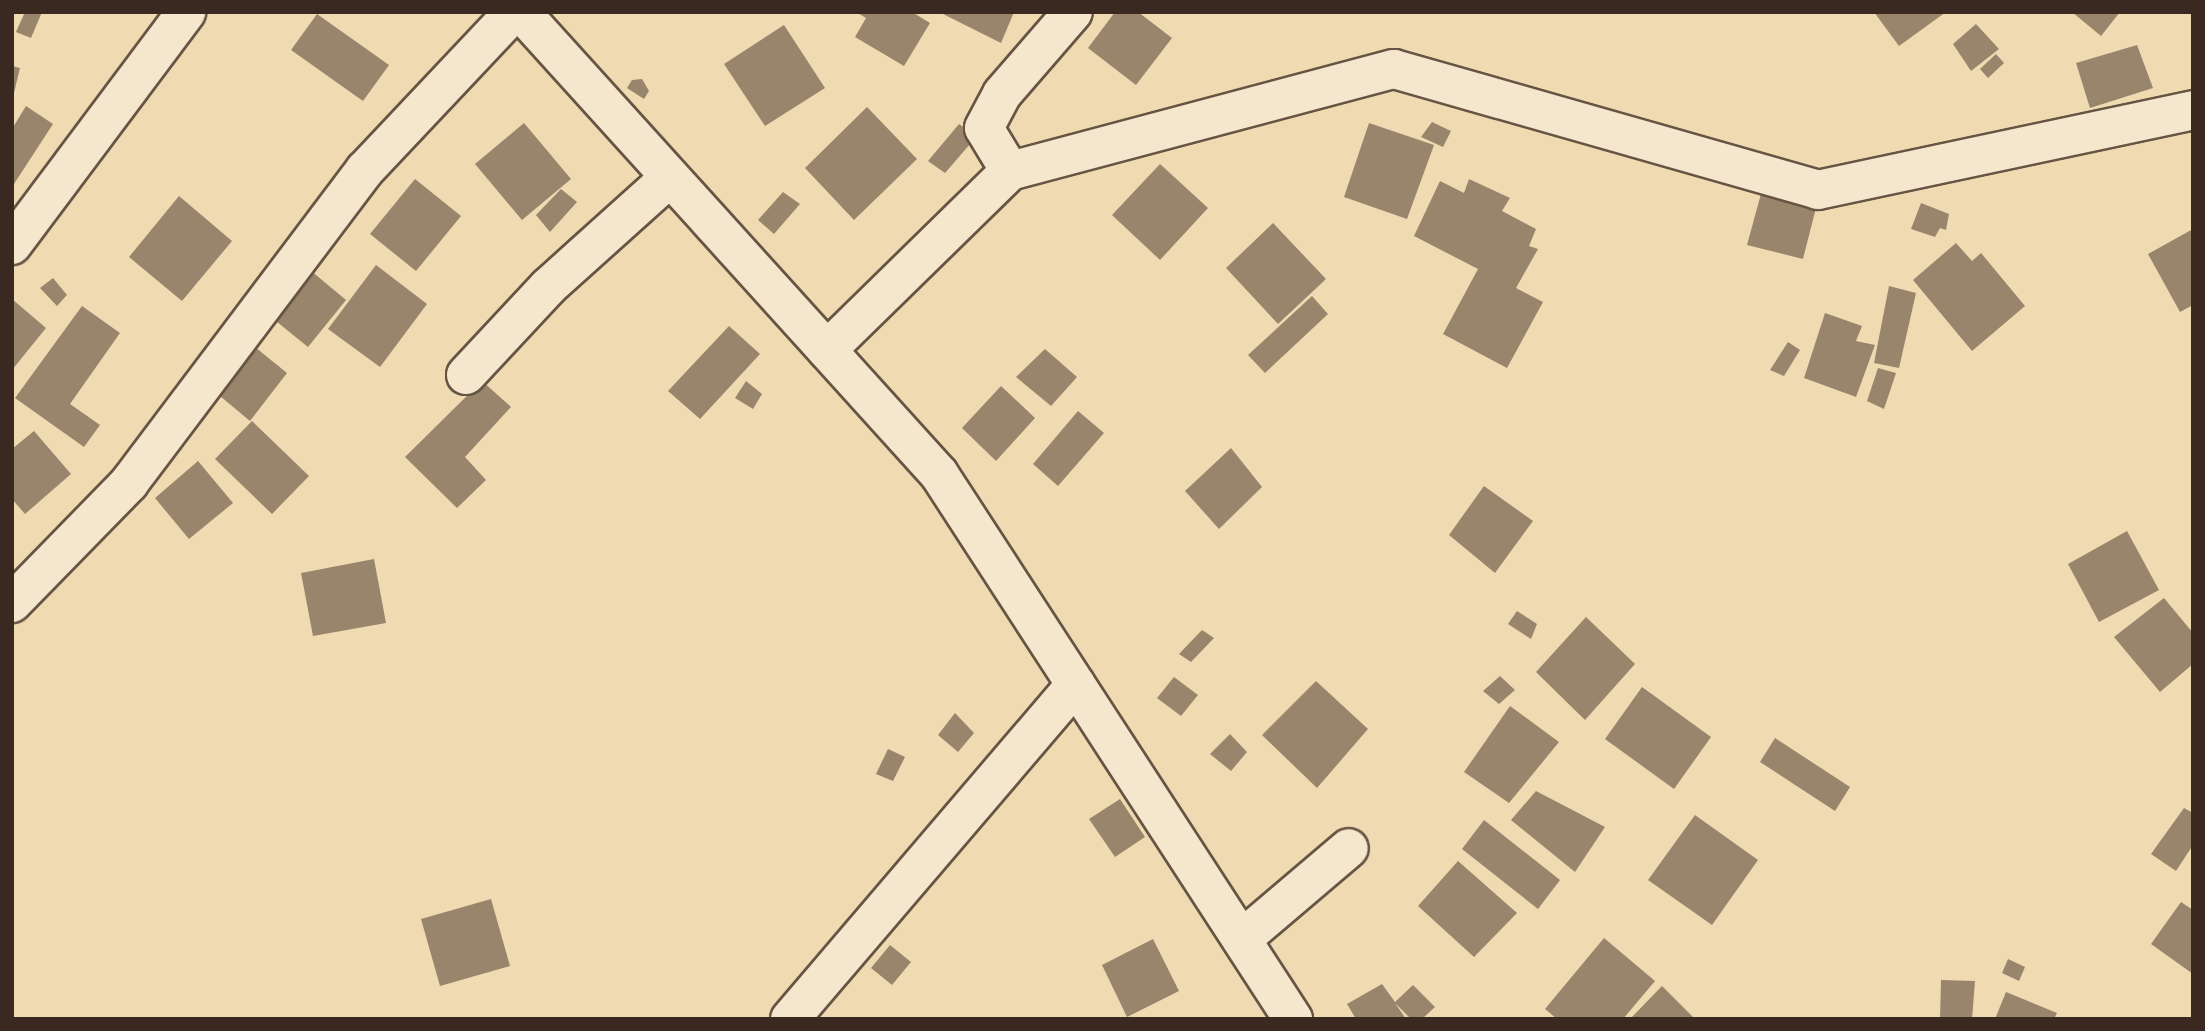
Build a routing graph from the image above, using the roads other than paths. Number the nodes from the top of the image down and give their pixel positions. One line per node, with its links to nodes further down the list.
1 (186, 12): 8 (street)
2 (514, 12): 11 (street)
3 (521, 12): 7 (street)
4 (1073, 12): 6 (street)
5 (2193, 110): 6 (street)
6 (1010, 171): 9 (street)
7 (670, 177): 9 (street); 10 (street)
8 (12, 245)
9 (827, 350): 12 (street)
10 (466, 375)
11 (12, 603)
12 (1076, 684): 14 (street); 15 (street)
13 (1349, 848): 14 (street)
14 (1242, 939): 16 (street)
15 (790, 1019)
16 (1293, 1019)

